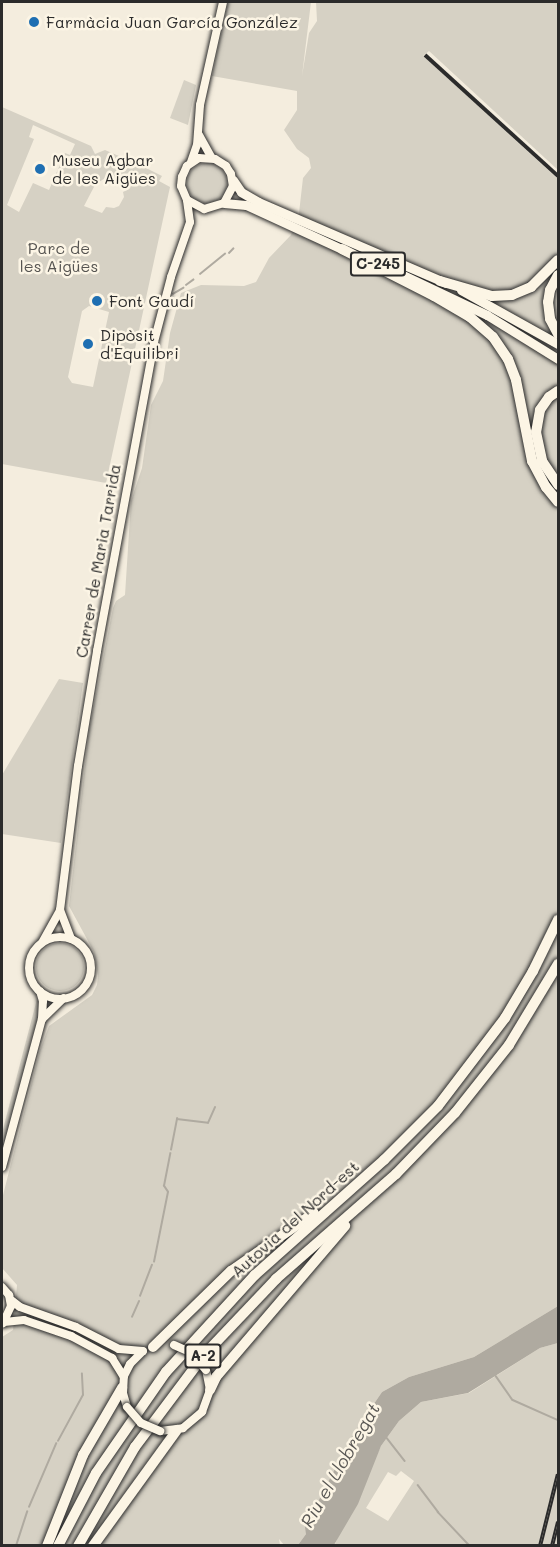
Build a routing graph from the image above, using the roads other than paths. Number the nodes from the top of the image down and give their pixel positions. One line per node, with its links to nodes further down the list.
1 (223, 2): 2 (main road)
2 (198, 133): 3 (main road); 4 (main road)
3 (212, 158): 4 (main road); 5 (main road)
4 (191, 163): 6 (main road)
5 (233, 180): 7 (main road); 13 (highway, C-245)
6 (187, 200): 8 (main road); 9 (main road)
7 (224, 203): 8 (main road); 10 (highway, C-245)
8 (204, 209): 9 (main road)
9 (190, 222): 22 (main road, Carrer de Maria Tarrida)
10 (342, 249): 16 (highway, C-245); 18 (highway)
11 (558, 260): 13 (highway)
12 (558, 275): 14 (highway)
13 (440, 280): 15 (highway, C-245)
14 (558, 334)
15 (558, 344)
16 (558, 359)
17 (558, 391): 18 (highway)
18 (532, 445): 19 (highway)
19 (537, 461): 20 (highway); 21 (highway)
20 (558, 485)
21 (558, 502)
22 (60, 910): 24 (main road, Carrer de Maria Tarrida); 25 (main road, Carrer de Maria Tarrida)
23 (558, 920): 31 (highway, Autovia del Nord-est / A-2)
24 (71, 939): 25 (main road); 28 (main road)
25 (43, 941): 27 (main road)
26 (558, 964): 32 (highway, Autovia del Nord-est / A-2)
27 (40, 991): 28 (main road); 29 (main road)
28 (64, 998): 29 (main road)
29 (42, 1019): 30 (main road)
30 (2, 1167)
31 (359, 1182): 36 (highway); 41 (highway, Autovia del Nord-est / A-2)
32 (368, 1199): 38 (highway); 42 (highway, Autovia del Nord-est / A-2)
33 (2, 1287): 34 (main road)
34 (10, 1300): 35 (main road); 36 (main road)
35 (2, 1323): 37 (main road)
36 (148, 1349): 37 (main road); 38 (main road, bridge)
37 (123, 1382): 39 (main road, bridge); 40 (highway)
38 (210, 1390): 39 (main road)
39 (177, 1430): 43 (highway)
40 (46, 1545)
41 (58, 1545)
42 (78, 1545)
43 (93, 1545)

